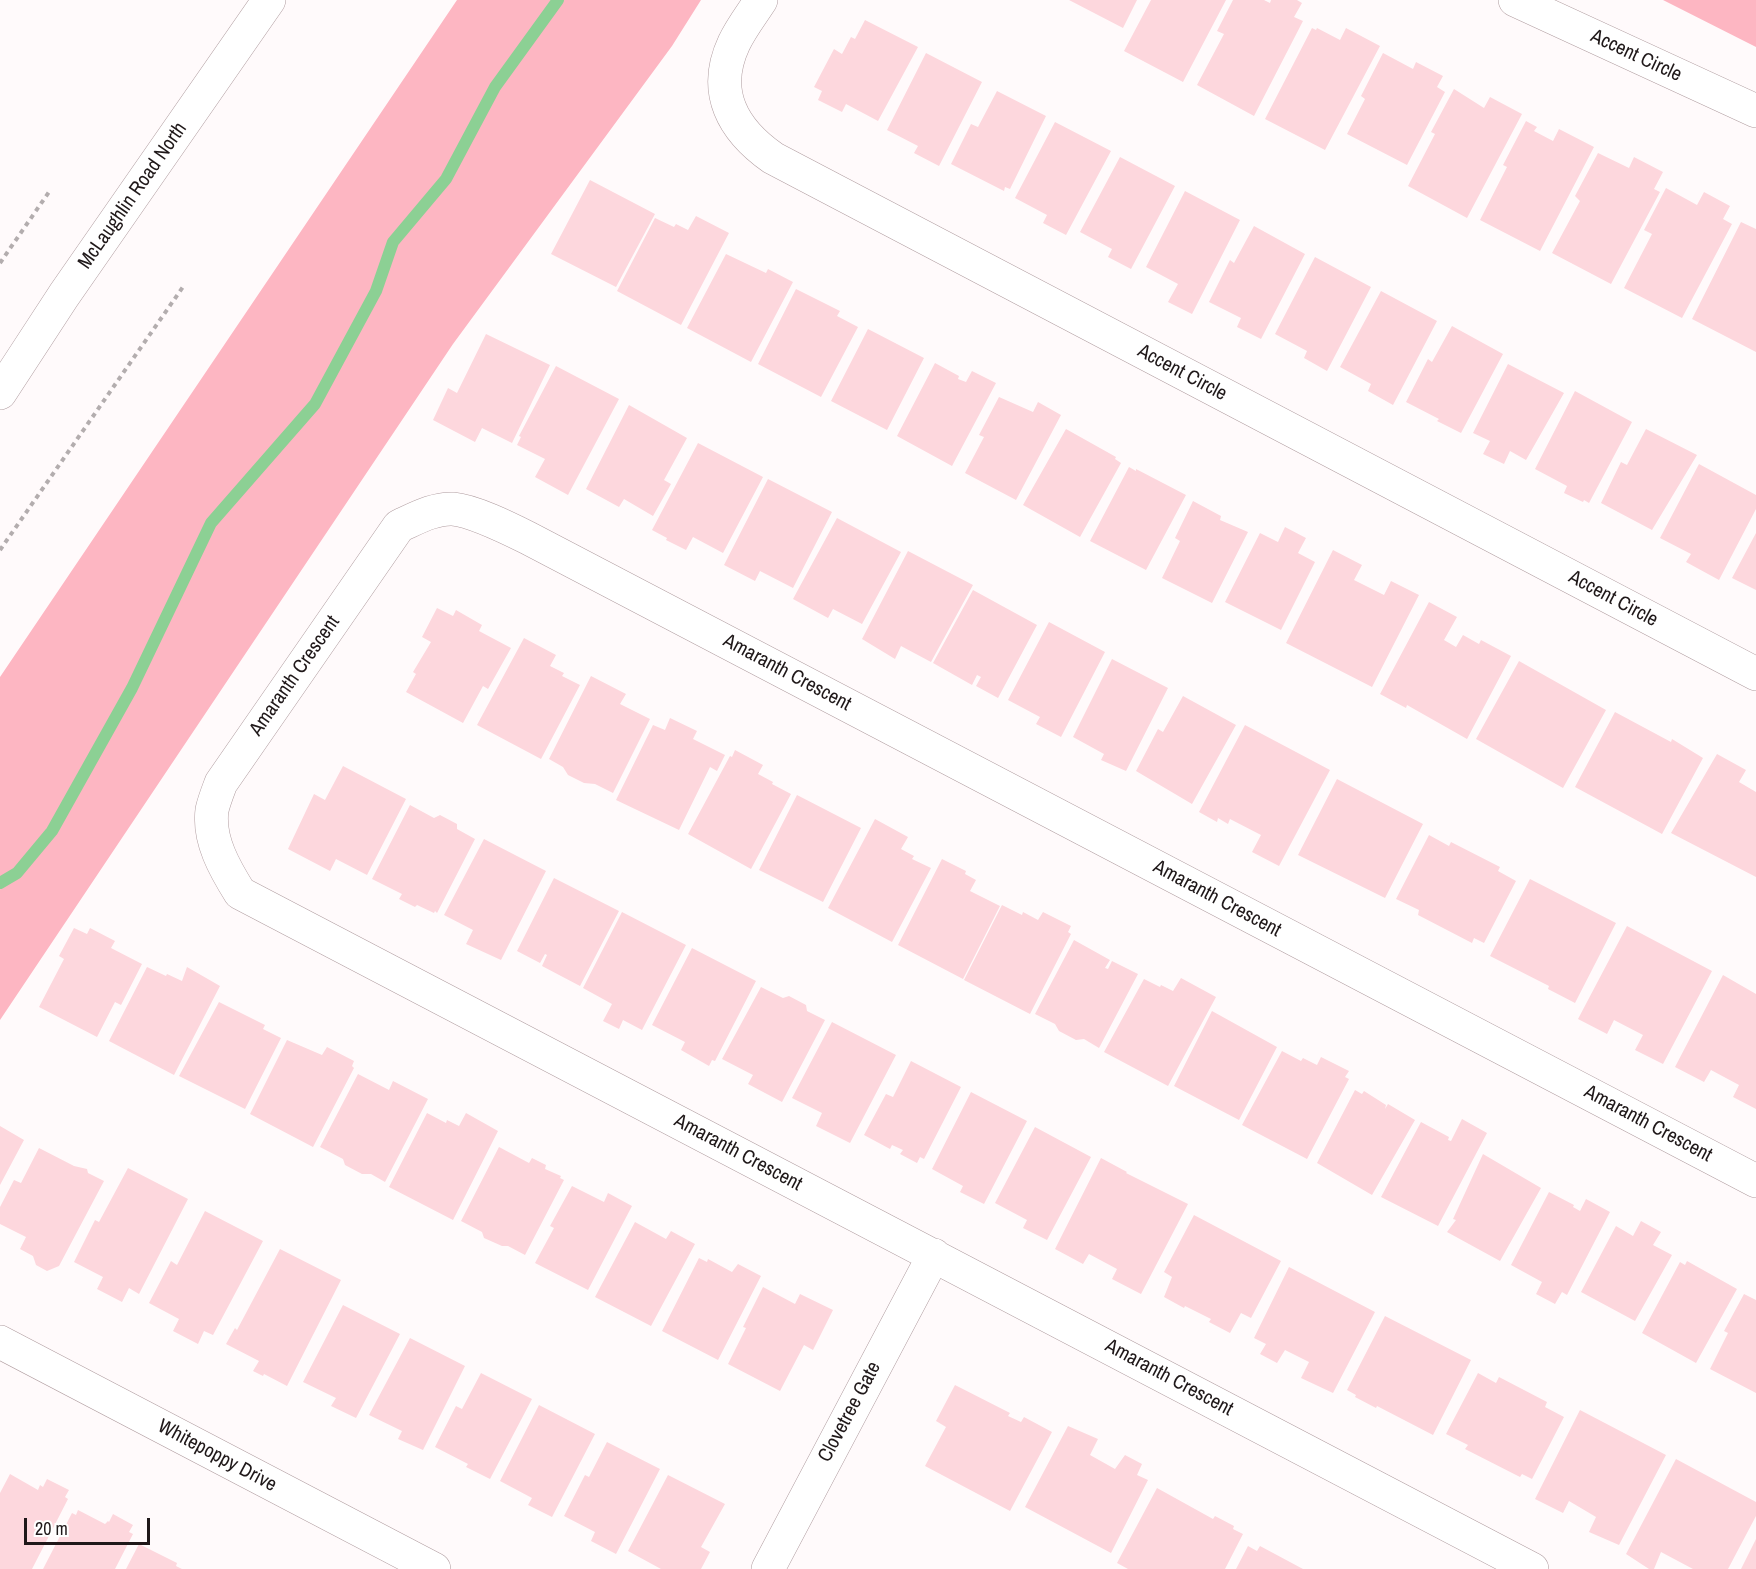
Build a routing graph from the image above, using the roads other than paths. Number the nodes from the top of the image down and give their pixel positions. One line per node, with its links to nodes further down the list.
1 (269, 0): 5 (street, McLaughlin Road North)
2 (761, 0): 6 (street, Accent Circle)
3 (1515, 0): 4 (street, Accent Circle)
4 (1756, 111)
5 (0, 393)
6 (1756, 674)
7 (1756, 1181): 8 (street, Amaranth Crescent)
8 (934, 1255): 11 (street, Clovetree Gate); 12 (street, Amaranth Crescent)
9 (0, 1342): 10 (street, Whitepoppy Drive)
10 (434, 1569)
11 (768, 1569)
12 (1532, 1569)

